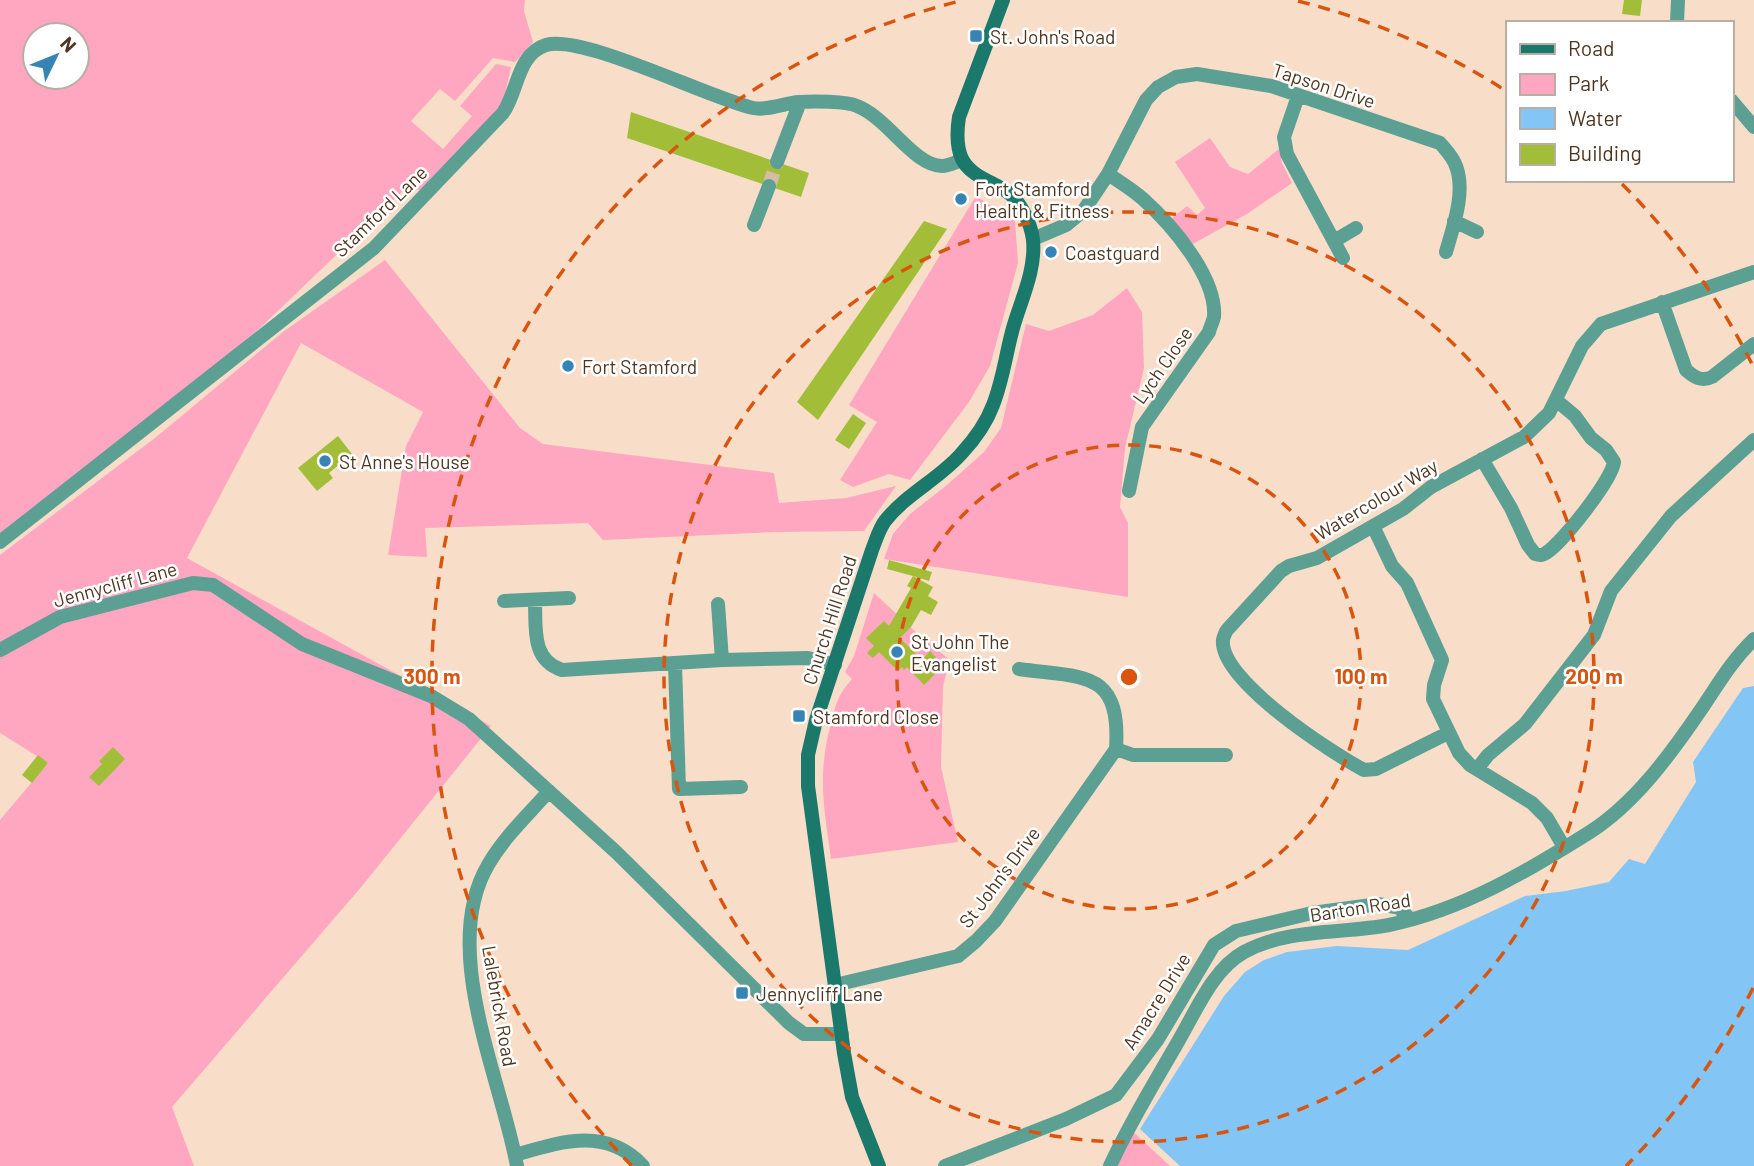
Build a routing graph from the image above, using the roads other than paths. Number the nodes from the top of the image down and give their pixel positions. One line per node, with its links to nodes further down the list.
1 (1003, 0): 8 (street)
2 (1678, 0): 3 (street)
3 (1677, 21)
4 (1298, 96): 10 (street, Tapson Drive); 12 (street, Tapson Drive); 17 (street)
5 (800, 102): 8 (street, Stamford Lane); 9 (street); 28 (street, Stamford Lane)
6 (1733, 102): 7 (street)
7 (1754, 127)
8 (962, 160): 16 (street)
9 (777, 162)
10 (1108, 174): 16 (street, Tapson Drive); 26 (street, Lych Close)
11 (768, 186): 13 (street)
12 (1454, 221): 15 (street); 18 (street, Tapson Drive)
13 (754, 225)
14 (1356, 228): 17 (street)
15 (1477, 232)
16 (1033, 239): 37 (street, Church Hill Road)
17 (1334, 241): 19 (street)
18 (1446, 252)
19 (1343, 258)
20 (1754, 272): 21 (street, Watercolour Way)
21 (1661, 302): 22 (street); 23 (street, Watercolour Way)
22 (1754, 344)
23 (1556, 400): 25 (street, Watercolour Way); 25 (street)
24 (1754, 440): 42 (street)
25 (1482, 459): 27 (street, Watercolour Way)
26 (1129, 491)
27 (1373, 526): 39 (street); 39 (street, Watercolour Way)
28 (0, 542)
29 (569, 598): 31 (street)
30 (504, 601): 31 (street)
31 (535, 601): 36 (street)
32 (718, 604): 35 (street)
33 (1754, 639): 45 (street, Barton Road)
34 (0, 649): 44 (street, Jennycliff Lane)
35 (722, 660): 36 (street); 37 (street)
36 (675, 664): 43 (street)
37 (835, 665): 47 (street, Church Hill Road)
38 (1019, 669): 40 (street)
39 (1448, 733): 42 (street)
40 (1116, 749): 41 (street); 47 (street, St John's Drive)
41 (1226, 755)
42 (1477, 769): 45 (street)
43 (741, 787)
44 (549, 791): 48 (street, Jennycliff Lane); 49 (street, Lalebrick Road)
45 (1564, 847): 46 (street, Barton Road)
46 (1410, 919): 52 (street, Amacre Drive); 53 (street, Barton Road)
47 (835, 985): 48 (street, Church Hill Road)
48 (842, 1034): 51 (street, Church Hill Road)
49 (516, 1160): 50 (street)
50 (643, 1166)
51 (879, 1166)
52 (945, 1166)
53 (1110, 1166)

